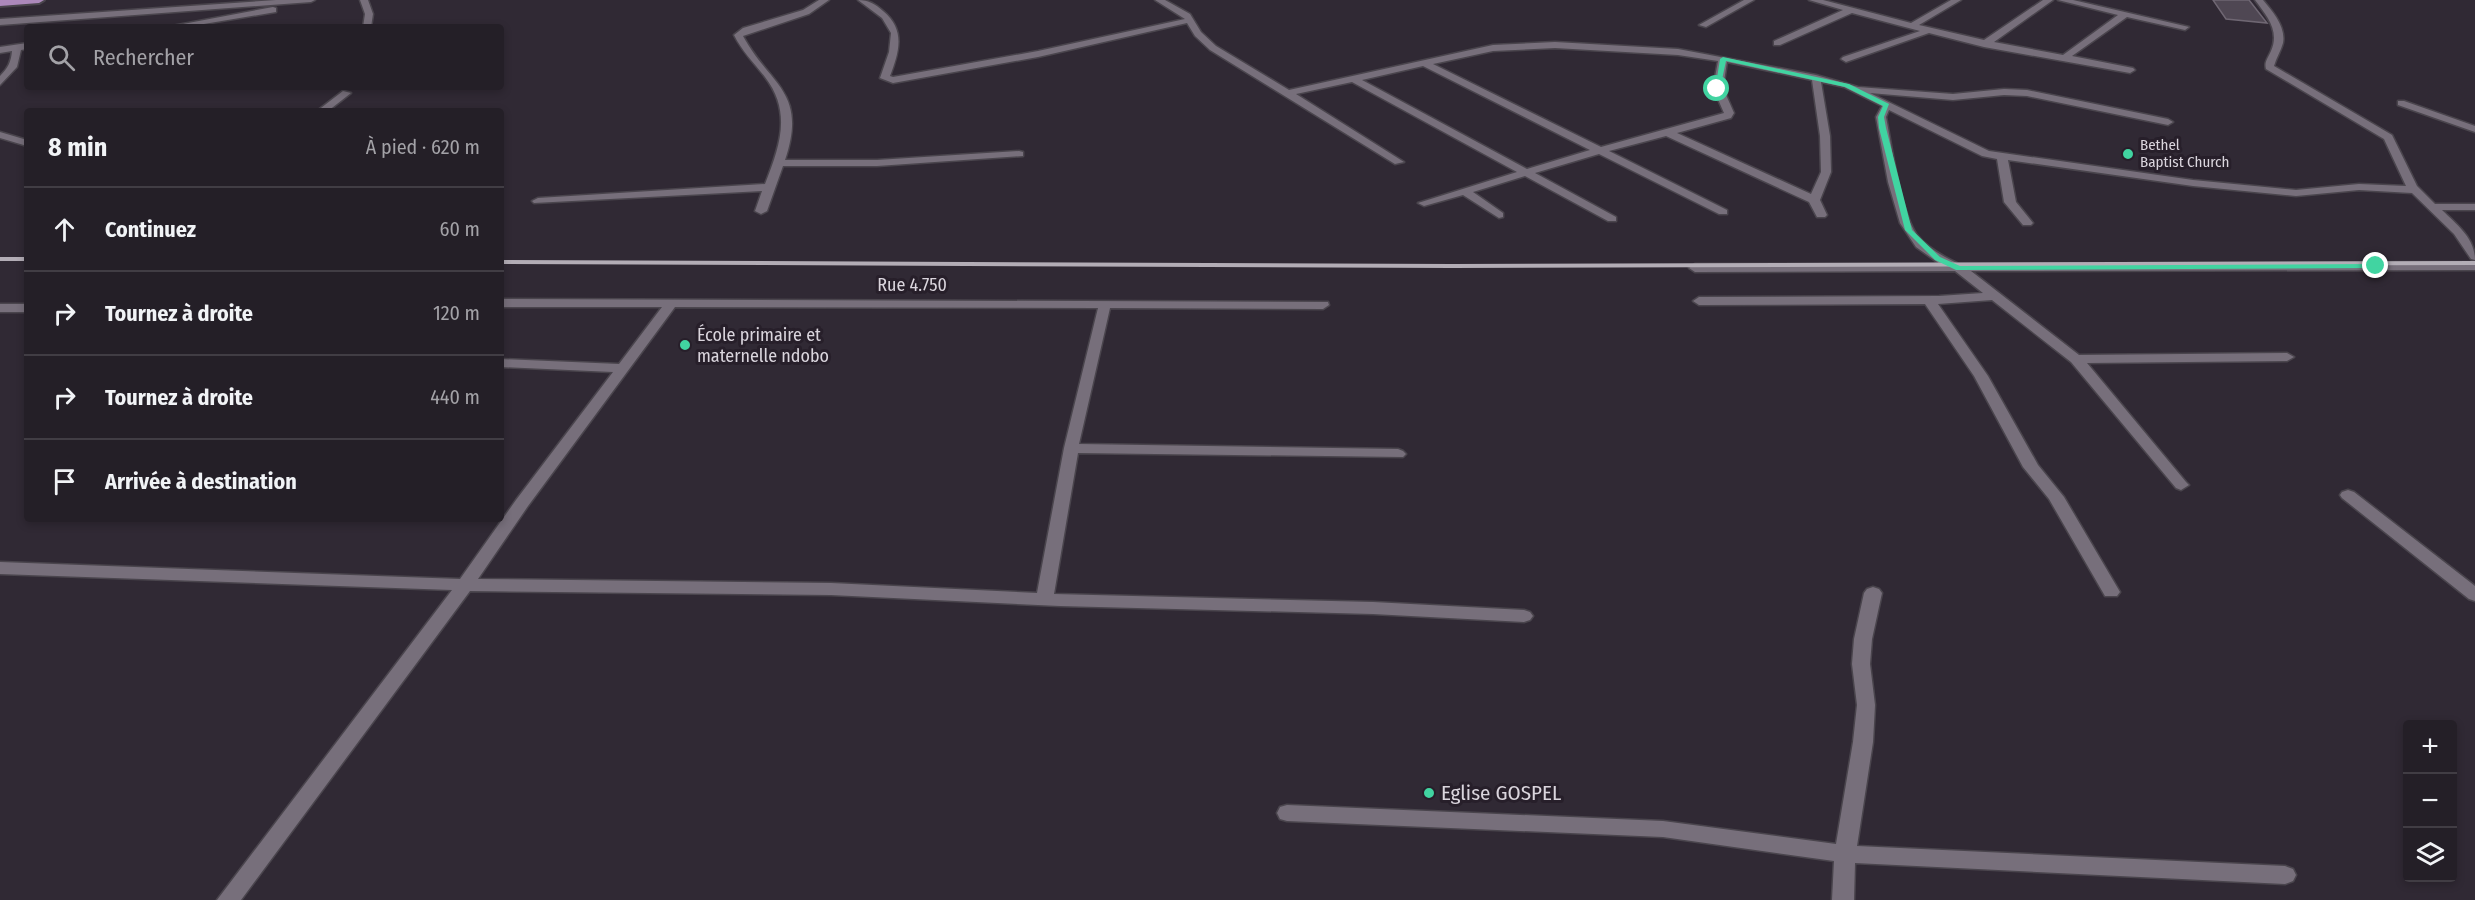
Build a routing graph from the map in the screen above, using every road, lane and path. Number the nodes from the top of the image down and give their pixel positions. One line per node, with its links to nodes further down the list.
1 (6, 0): 14 (highway)
2 (39, 0): 14 (highway)
3 (312, 0): 18 (street); 19 (street)
4 (364, 0): 20 (street)
5 (825, 0): 53 (street)
6 (862, 0): 17 (street)
7 (1159, 0): 17 (street)
8 (1750, 0): 21 (street)
9 (1813, 0): 15 (street)
10 (1957, 0): 22 (street)
11 (2049, 0): 26 (street)
12 (2062, 0): 16 (street)
13 (2259, 0): 56 (street)
14 (0, 2)
15 (1851, 10): 22 (street); 25 (street)
16 (2125, 14): 23 (street); 30 (street)
17 (1191, 20): 40 (street)
18 (0, 22)
19 (193, 24)
20 (368, 24)
21 (1703, 25)
22 (1912, 26): 24 (street)
23 (2185, 27)
24 (1928, 31): 26 (street); 32 (street)
25 (1777, 43)
26 (1984, 44): 30 (street)
27 (24, 47): 28 (street)
28 (16, 48): 29 (street); 37 (street)
29 (0, 50)
30 (2064, 58): 34 (street)
31 (1723, 59): 33 (street); 35 (street); 46 (street)
32 (1846, 60)
33 (1422, 62): 36 (street); 49 (street)
34 (2130, 70)
35 (1816, 78): 38 (street); 58 (street)
36 (1353, 79): 40 (street); 54 (street)
37 (0, 82)
38 (1854, 88): 42 (street); 44 (street)
39 (346, 93): 43 (street)
40 (1289, 93): 52 (street)
41 (2401, 103): 45 (street)
42 (1887, 105): 51 (street); 72 (street)
43 (326, 108)
44 (2168, 122)
45 (2475, 129)
46 (1669, 133): 49 (street); 58 (street)
47 (0, 135): 48 (street)
48 (24, 142)
49 (1601, 150): 54 (street); 64 (street)
50 (1019, 154): 53 (street)
51 (2002, 157): 56 (street); 68 (street)
52 (1399, 162)
53 (781, 163): 55 (street)
54 (1527, 174): 57 (street); 67 (street)
55 (767, 187): 59 (street); 63 (street)
56 (2415, 190): 61 (street)
57 (1466, 192): 60 (street); 65 (street)
58 (1814, 200): 66 (street)
59 (538, 201)
60 (1424, 203)
61 (2430, 207): 62 (street); 69 (street)
62 (2475, 207)
63 (761, 211)
64 (1724, 212)
65 (1499, 215)
66 (1821, 215)
67 (1612, 219)
68 (2026, 223)
69 (2475, 256)
70 (2475, 266): 72 (street)
71 (1695, 268): 72 (street)
72 (1959, 268): 73 (street)
73 (1995, 296): 74 (street); 83 (street)
74 (1929, 300): 75 (street); 92 (street)
75 (1699, 301)
76 (504, 303): 78 (street, Rue 4.750)
77 (1105, 304): 78 (street, Rue 4.750); 79 (street, Rue 4.750); 86 (street)
78 (670, 305): 85 (street)
79 (1323, 305)
80 (0, 308): 81 (street)
81 (24, 308)
82 (2287, 357): 83 (street)
83 (2076, 359): 88 (street)
84 (504, 363): 85 (street)
85 (622, 368): 91 (street)
86 (1071, 448): 87 (street); 95 (street)
87 (1398, 454)
88 (2181, 484)
89 (2348, 495): 94 (street)
90 (0, 568): 91 (street)
91 (465, 585): 95 (street); 100 (street)
92 (2111, 592)
93 (1873, 593): 98 (street)
94 (2475, 595)
95 (1045, 599): 96 (street)
96 (1524, 616)
97 (1287, 813): 98 (street)
98 (1845, 854): 99 (street); 101 (street)
99 (2285, 875)
100 (228, 900)
101 (1843, 900)

